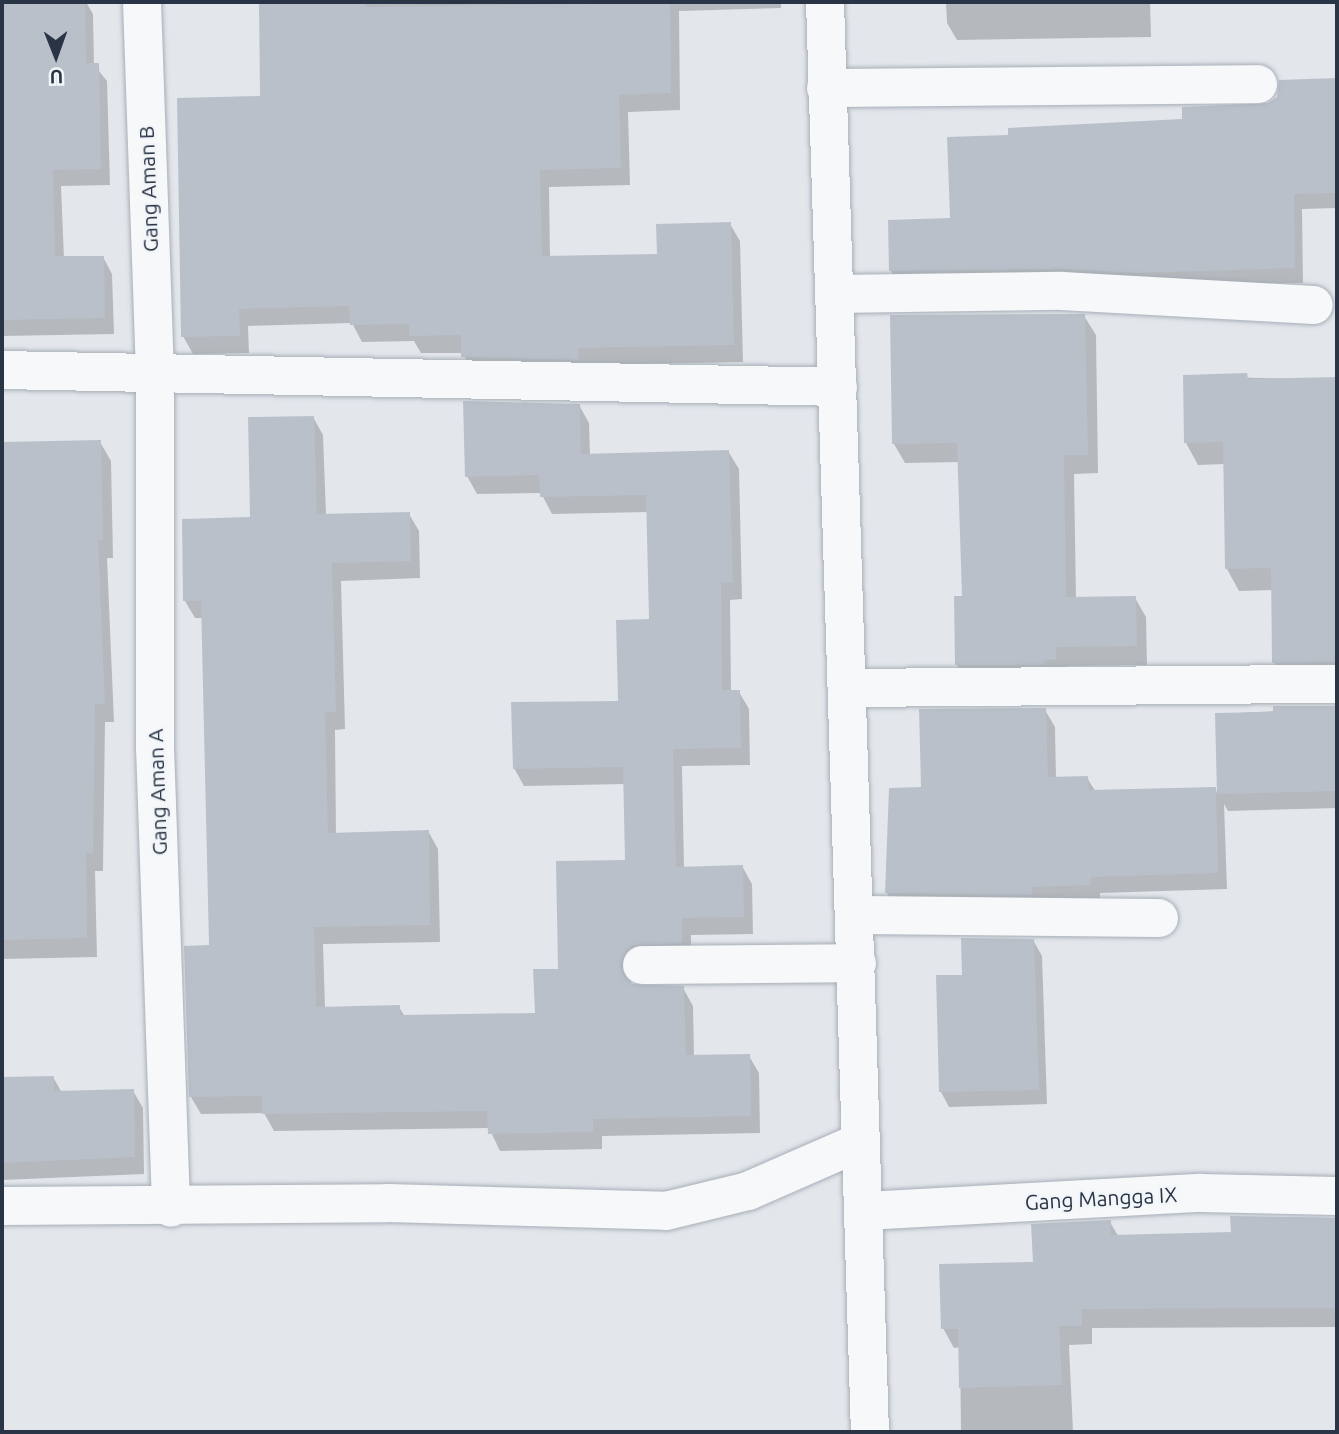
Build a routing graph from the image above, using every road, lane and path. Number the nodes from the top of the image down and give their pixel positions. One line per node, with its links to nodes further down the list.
1 (142, 2): 8 (street, Gang Aman B)
2 (825, 2): 4 (street)
3 (1258, 84): 4 (street)
4 (826, 88): 5 (street)
5 (835, 294): 6 (street); 9 (street)
6 (1314, 305)
7 (2, 370): 8 (street)
8 (155, 375): 9 (street); 19 (street, Gang Aman A)
9 (838, 387): 11 (street)
10 (1337, 684): 11 (street)
11 (850, 688): 12 (street)
12 (857, 915): 13 (street); 14 (street)
13 (1159, 918)
14 (857, 964): 15 (street); 16 (street)
15 (642, 965)
16 (860, 1142): 19 (street); 20 (street)
17 (1337, 1196): 20 (street, Gang Mangga IX)
18 (2, 1206): 19 (street)
19 (171, 1208)
20 (865, 1212): 21 (street)
21 (870, 1432)

